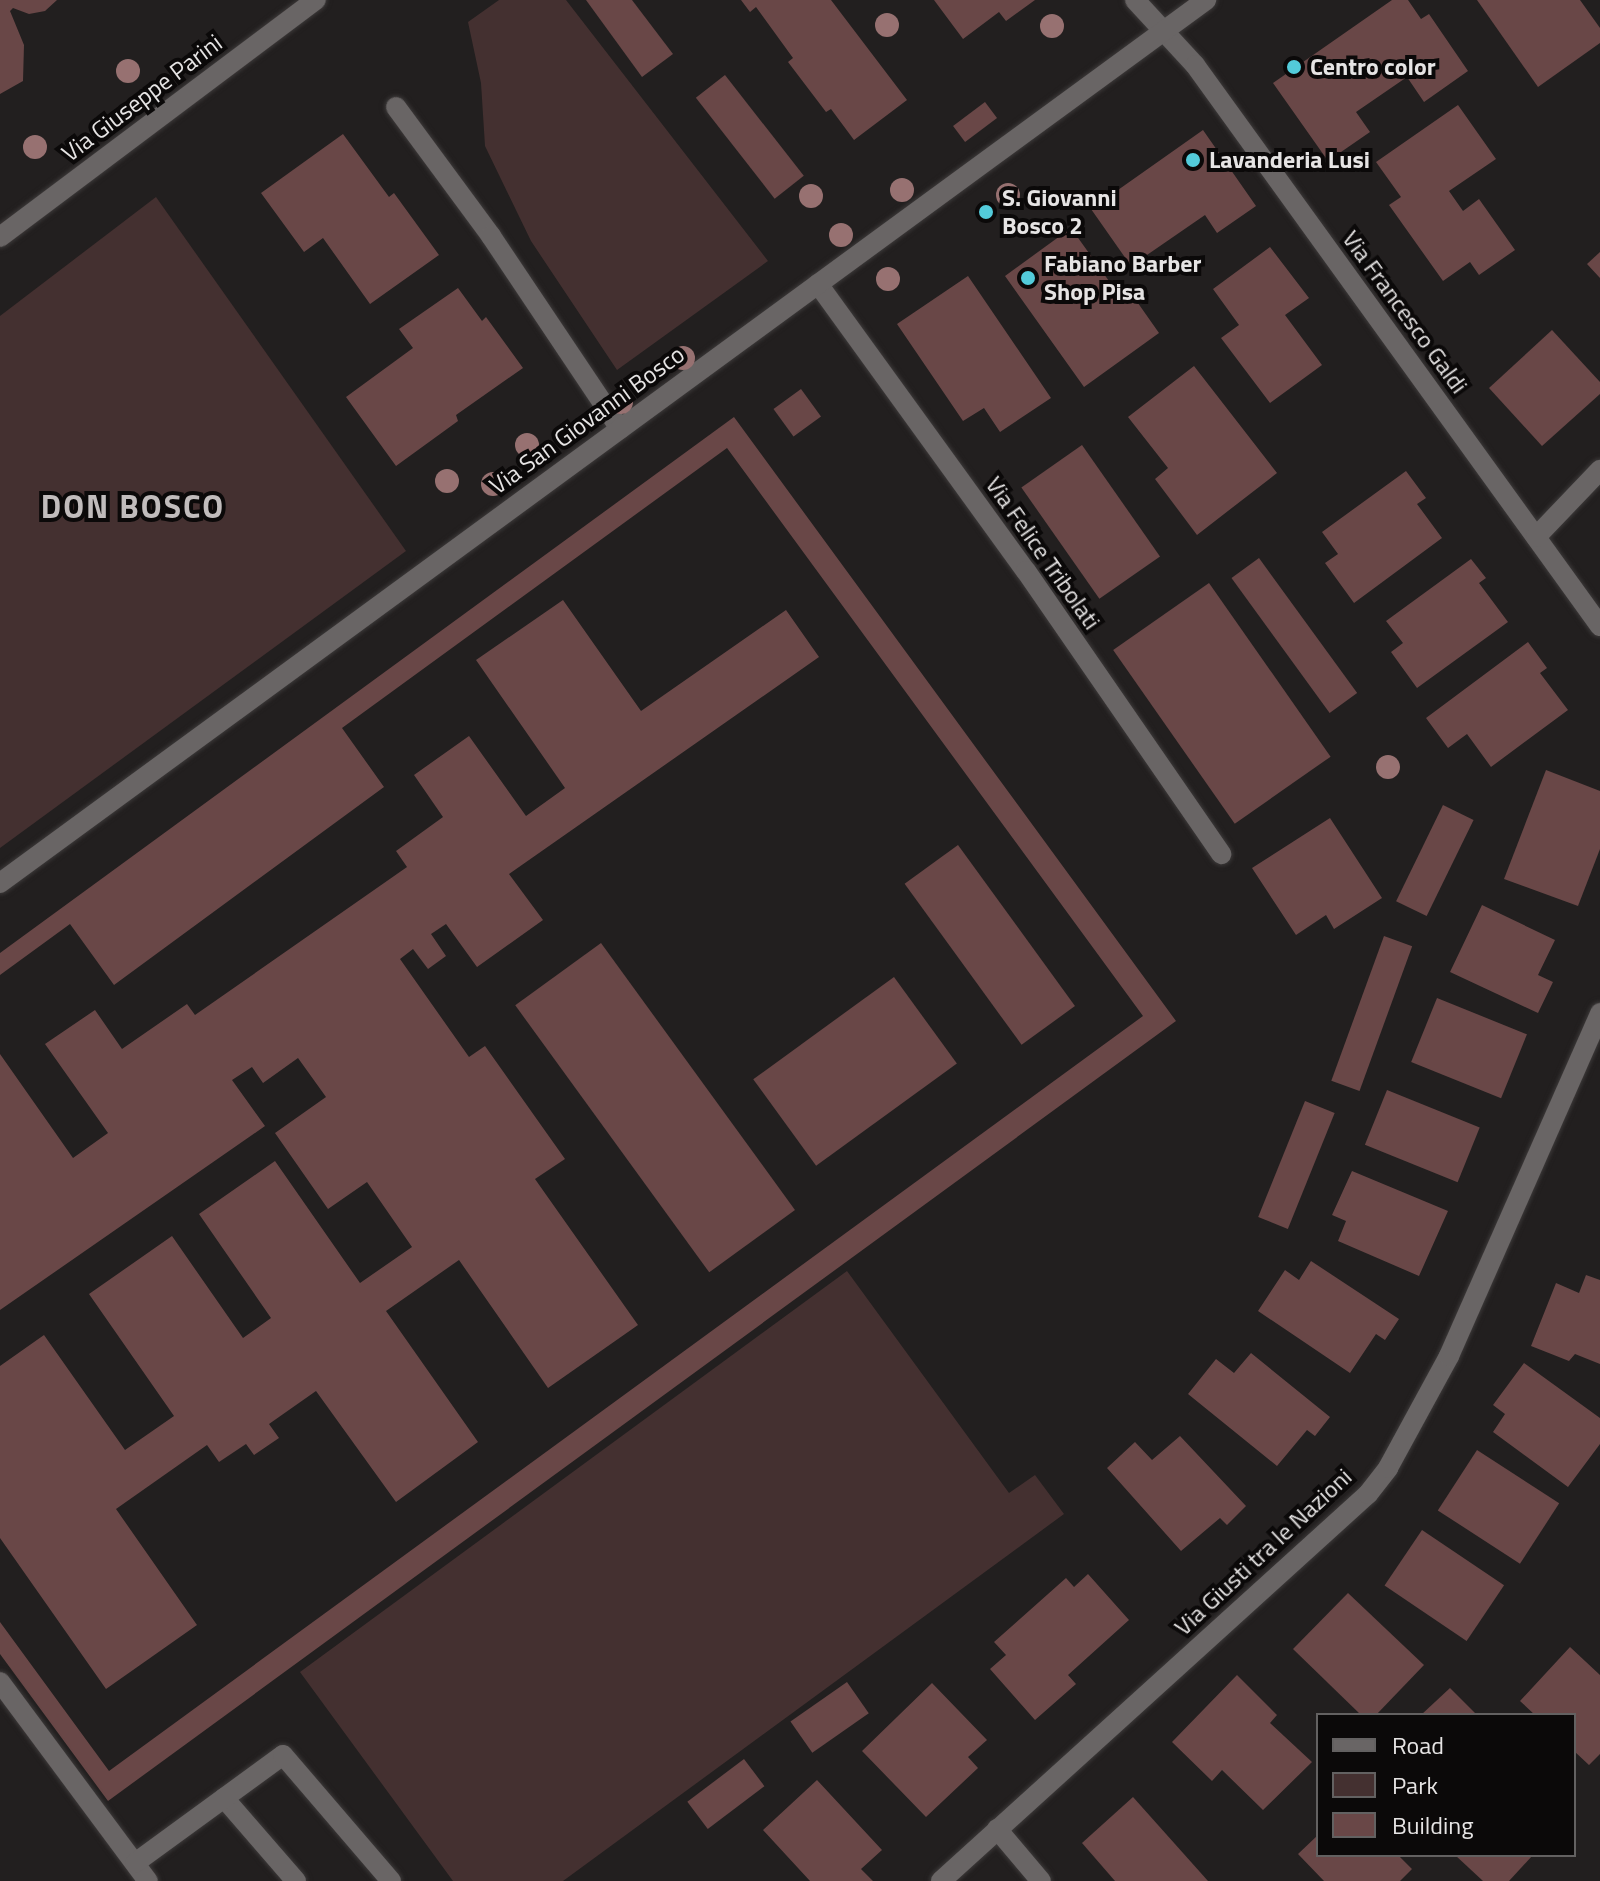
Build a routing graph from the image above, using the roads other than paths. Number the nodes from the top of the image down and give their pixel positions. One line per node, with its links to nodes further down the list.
1 (316, 0): 6 (street, Via Giuseppe Parini)
2 (1135, 0): 4 (street, Via Francesco Galdi)
3 (1206, 0): 4 (street, Via San Giovanni Bosco)
4 (1165, 31): 7 (street, Via San Giovanni Bosco); 10 (street, Via Francesco Galdi)
5 (396, 107): 8 (street)
6 (0, 237)
7 (818, 284): 8 (street, Via San Giovanni Bosco); 12 (street, Via Felice Tribolati)
8 (620, 429): 13 (street, Via San Giovanni Bosco)
9 (1600, 470): 10 (street)
10 (1536, 537): 11 (street, Via Francesco Galdi)
11 (1600, 626)
12 (1221, 854)
13 (0, 883)
14 (1600, 1013): 17 (street, Via Giusti tra le Nazioni)
15 (0, 1682): 18 (street)
16 (224, 1798): 18 (street); 20 (street); 21 (street)
17 (997, 1829): 22 (street, Via Giusti tra le Nazioni); 23 (street)
18 (135, 1863): 19 (street)
19 (148, 1881)
20 (296, 1881)
21 (391, 1881)
22 (941, 1881)
23 (1041, 1881)

